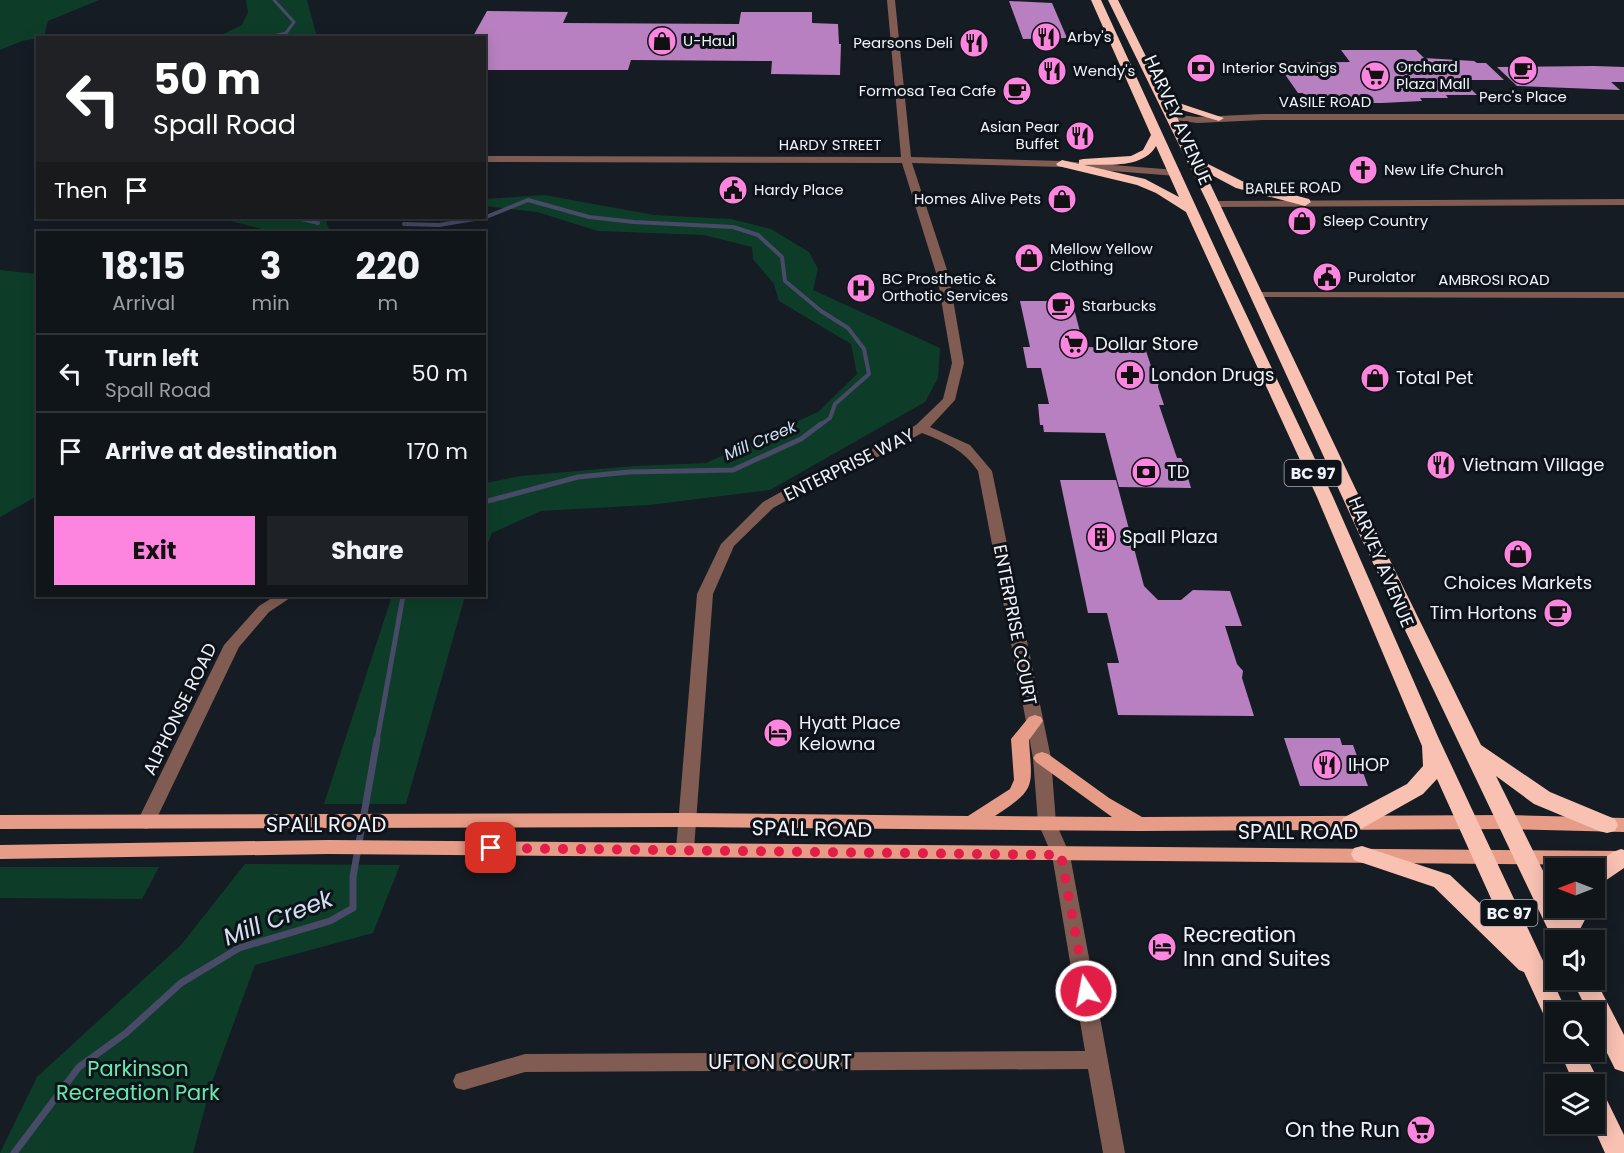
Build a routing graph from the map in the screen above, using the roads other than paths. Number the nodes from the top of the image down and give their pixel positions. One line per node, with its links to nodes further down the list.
1 (1115, 0): 5 (highway, HARVEY AVENUE / BC 97)
2 (894, 1): 11 (street, ENTERPRISE WAY)
3 (1094, 4): 4 (highway, HARVEY AVENUE / BC 97)
4 (1141, 98): 6 (highway); 9 (highway, HARVEY AVENUE / BC 97)
5 (1162, 100): 6 (highway, HARVEY AVENUE / BC 97); 8 (highway)
6 (1171, 117): 8 (street, VASILE ROAD); 12 (highway, HARVEY AVENUE / BC 97)
7 (1624, 117): 8 (street, VASILE ROAD)
8 (1219, 118)
9 (1157, 135): 13 (highway); 14 (highway, HARVEY AVENUE / BC 97)
10 (486, 159): 11 (street, HARDY STREET)
11 (906, 160): 13 (street, HARDY STREET); 22 (street, ENTERPRISE WAY)
12 (1194, 162): 15 (highway, HARVEY AVENUE / BC 97); 16 (highway)
13 (1062, 164): 14 (street, HARDY STREET); 18 (highway)
14 (1176, 173): 15 (highway); 18 (highway, HARVEY AVENUE / BC 97)
15 (1211, 199): 16 (street, BARLEE ROAD); 20 (highway, HARVEY AVENUE / BC 97)
16 (1305, 202): 17 (street, BARLEE ROAD)
17 (1624, 202)
18 (1191, 210): 19 (highway, HARVEY AVENUE / BC 97)
19 (1219, 272): 20 (highway); 25 (highway, HARVEY AVENUE / BC 97)
20 (1256, 295): 21 (street, AMBROSI ROAD); 26 (highway, HARVEY AVENUE / BC 97)
21 (1624, 295)
22 (921, 429): 24 (street, ENTERPRISE COURT); 28 (street, ENTERPRISE WAY)
23 (283, 597): 30 (street, ALPHONSE ROAD)
24 (1035, 721): 27 (street, ENTERPRISE COURT); 33 (main road)
25 (1429, 738): 31 (highway, HARVEY AVENUE / BC 97); 36 (highway)
26 (1474, 750): 32 (highway, HARVEY AVENUE / BC 97); 37 (highway)
27 (1042, 758): 34 (street, ENTERPRISE COURT); 35 (main road)
28 (686, 820): 30 (main road, SPALL ROAD); 33 (main road, SPALL ROAD); 38 (street, ENTERPRISE WAY)
29 (0, 822): 30 (main road, SPALL ROAD)
30 (146, 822)
31 (1469, 822): 32 (main road, SPALL ROAD); 36 (main road, SPALL ROAD); 42 (highway, HARVEY AVENUE / BC 97)
32 (1509, 822): 37 (main road, SPALL ROAD); 43 (highway, HARVEY AVENUE / BC 97)
33 (971, 823): 34 (main road, SPALL ROAD)
34 (1047, 823): 35 (main road, SPALL ROAD); 41 (street, ENTERPRISE COURT)
35 (1139, 824): 36 (main road, SPALL ROAD)
36 (1352, 824)
37 (1615, 825)
38 (685, 849): 39 (main road, SPALL ROAD); 41 (main road, SPALL ROAD)
39 (0, 852)
40 (1362, 854): 41 (main road, SPALL ROAD); 42 (main road, SPALL ROAD); 47 (highway)
41 (1061, 855): 50 (street, ENTERPRISE COURT)
42 (1482, 856): 43 (main road, SPALL ROAD); 47 (highway, HARVEY AVENUE / BC 97)
43 (1525, 856): 44 (main road, SPALL ROAD); 46 (highway, HARVEY AVENUE / BC 97)
44 (1623, 858): 45 (highway)
45 (1605, 870)
46 (1561, 930)
47 (1535, 971): 49 (highway, HARVEY AVENUE / BC 97)
48 (1589, 990): 51 (highway)
49 (1550, 1002)
50 (1098, 1060): 52 (street, UFTON COURT); 54 (street, ENTERPRISE COURT)
51 (1624, 1061)
52 (464, 1082)
53 (1605, 1123): 55 (highway)
54 (1114, 1153)
55 (1619, 1153)

